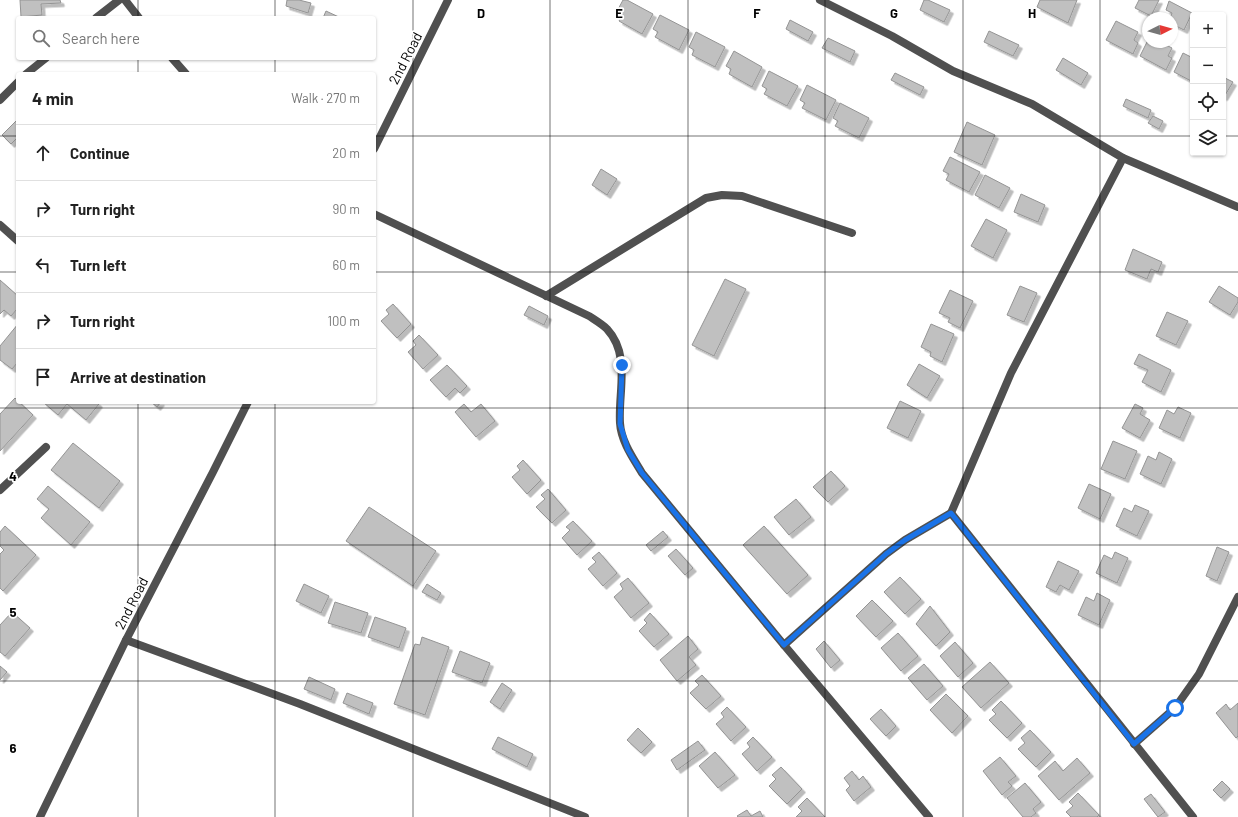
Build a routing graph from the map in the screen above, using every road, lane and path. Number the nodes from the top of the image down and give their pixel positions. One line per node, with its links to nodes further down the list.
1 (119, 0): 5 (street)
2 (125, 0): 6 (street)
3 (448, 0): 13 (street, 2nd Road)
4 (820, 0): 14 (street)
5 (99, 16)
6 (137, 16)
7 (44, 60): 9 (street)
8 (174, 60): 10 (street)
9 (28, 72)
10 (184, 72)
11 (16, 84): 12 (street)
12 (0, 100)
13 (376, 145)
14 (1123, 158): 15 (street); 24 (street)
15 (1238, 207)
16 (376, 215): 20 (street)
17 (0, 225): 19 (street)
18 (852, 233): 20 (street)
19 (16, 239)
20 (546, 296): 27 (street)
21 (247, 404): 26 (street, 2nd Road)
22 (46, 448): 23 (street)
23 (0, 490)
24 (951, 513): 27 (street); 28 (street)
25 (1238, 597): 28 (street)
26 (126, 640): 29 (street, 2nd Road); 30 (street)
27 (784, 645): 31 (street)
28 (1134, 744): 32 (street)
29 (40, 817)
30 (585, 817)
31 (928, 817)
32 (1193, 817)

